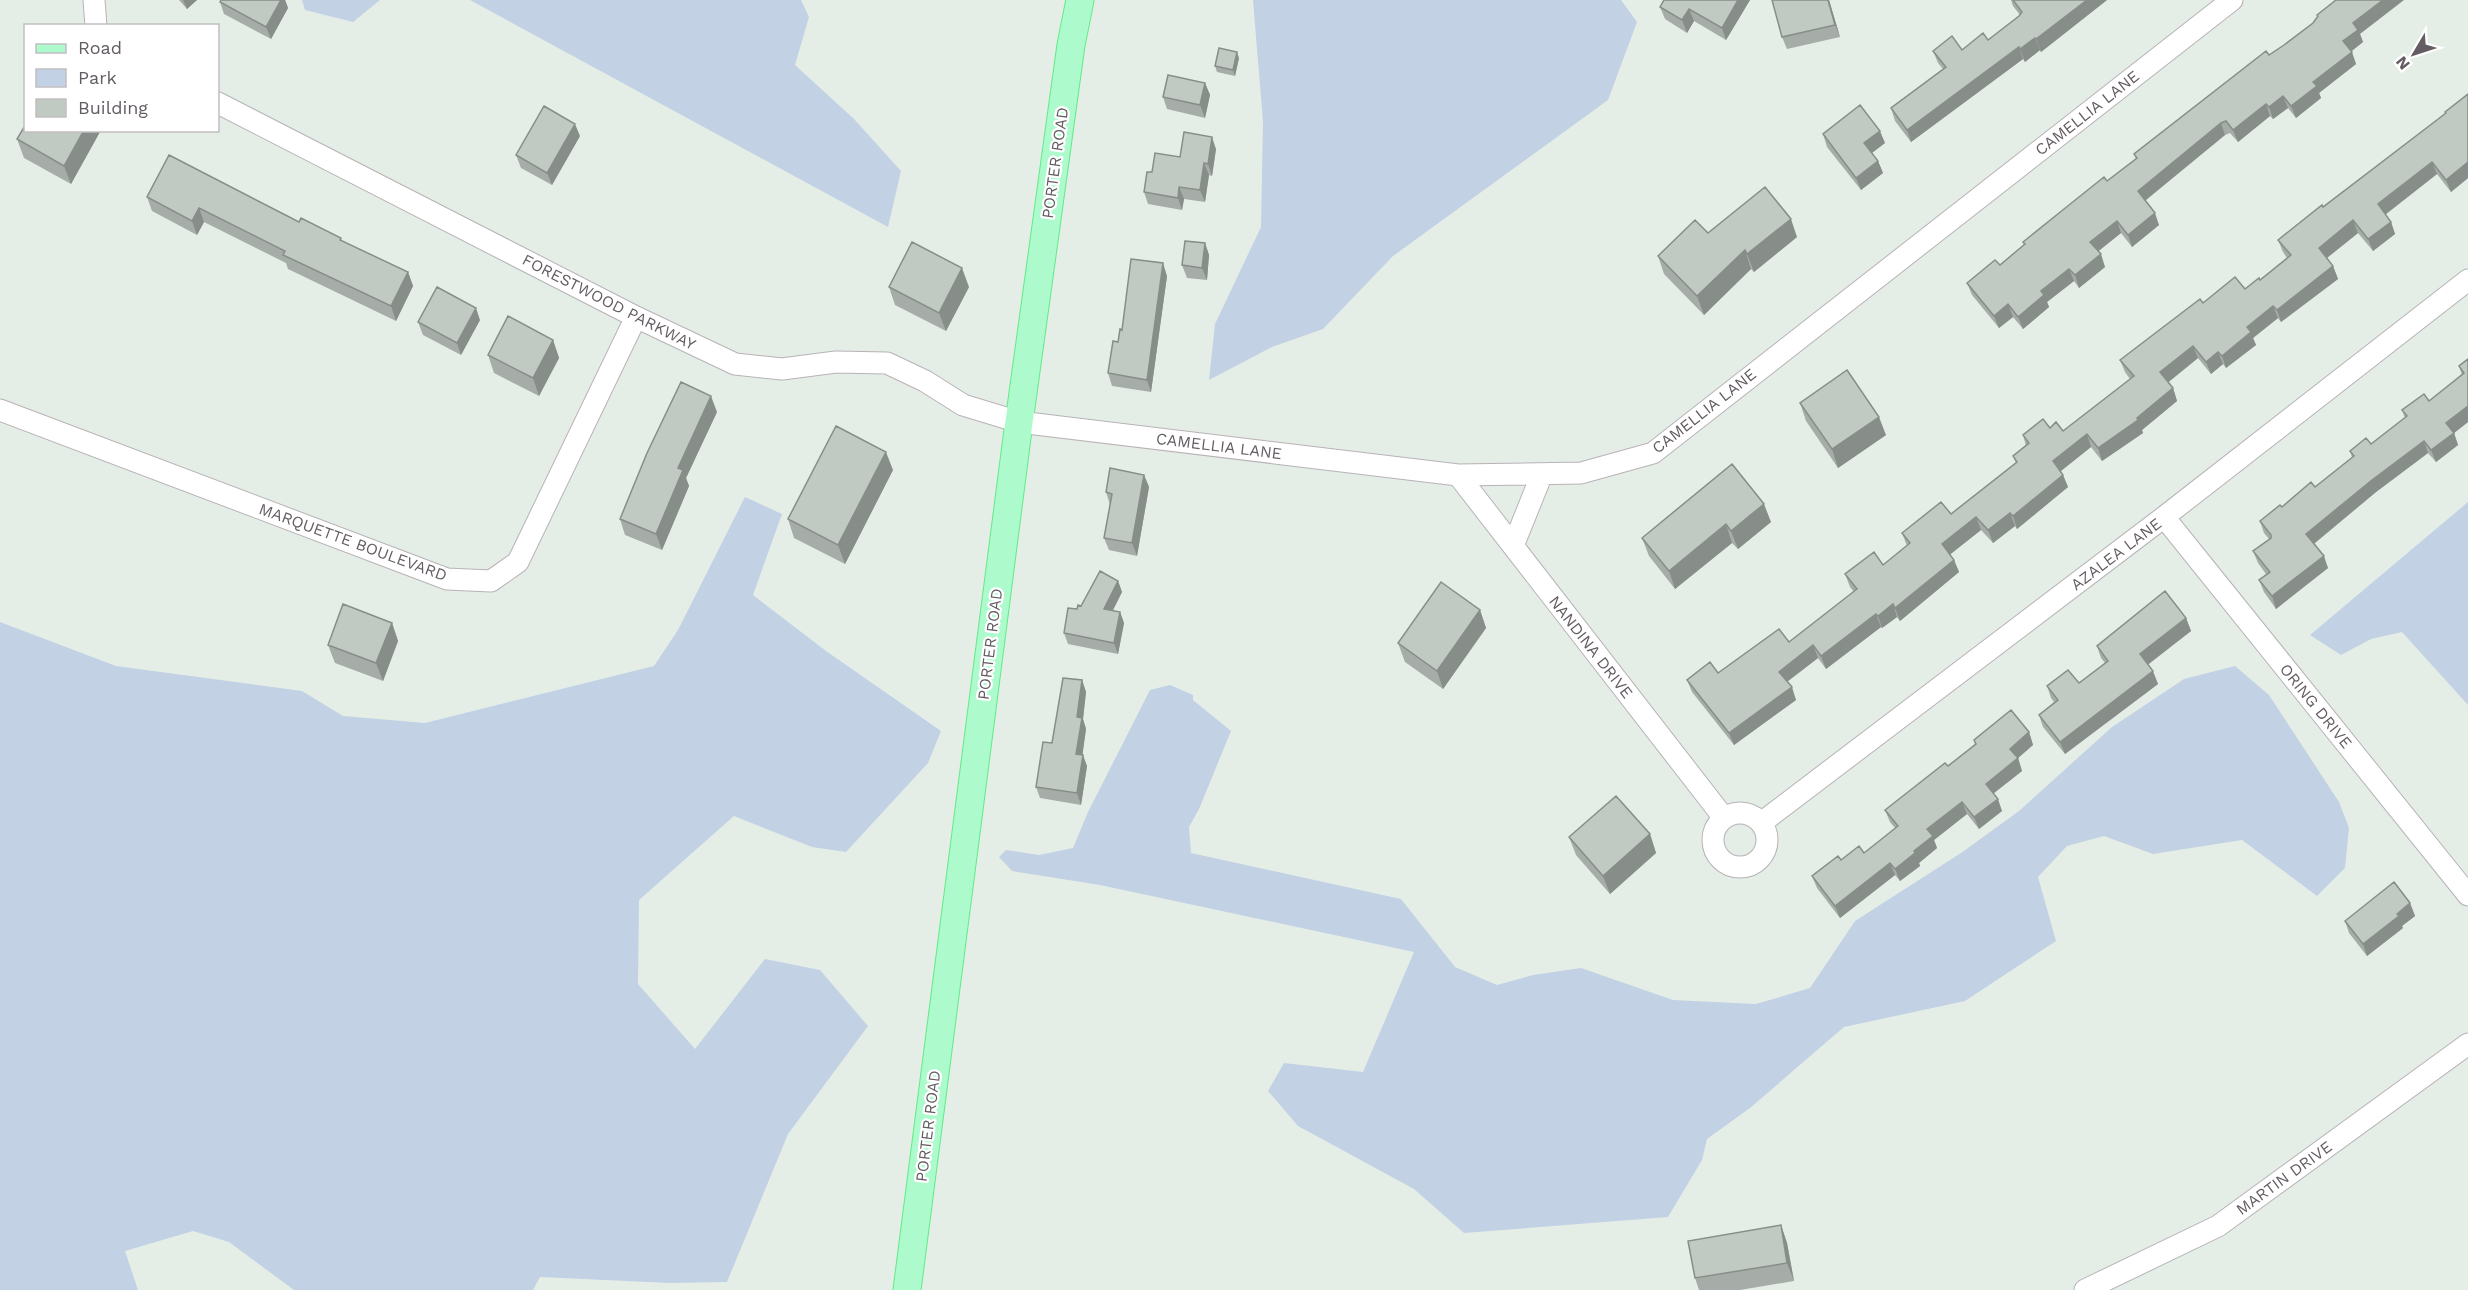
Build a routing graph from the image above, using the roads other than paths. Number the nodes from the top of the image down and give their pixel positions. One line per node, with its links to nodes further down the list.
1 (94, 0): 4 (street)
2 (1080, 0): 9 (main road, PORTER ROAD)
3 (2232, 0): 10 (street, CAMELLIA LANE)
4 (96, 24)
5 (219, 104): 7 (street, FORESTWOOD PARKWAY)
6 (2468, 280): 12 (street, AZALEA LANE)
7 (636, 317): 8 (street, MARQUETTE BOULEVARD); 9 (street, FORESTWOOD PARKWAY)
8 (0, 410)
9 (1019, 422): 11 (street, CAMELLIA LANE); 18 (main road, PORTER ROAD)
10 (1542, 474): 11 (street, CAMELLIA LANE); 13 (street)
11 (1458, 475): 13 (street, NANDINA DRIVE)
12 (2164, 517): 15 (street, AZALEA LANE); 16 (street, ORING DRIVE)
13 (1512, 546): 14 (street, NANDINA DRIVE)
14 (1724, 818): 15 (street); 15 (street)
15 (1761, 823)
16 (2468, 895)
17 (2468, 1044): 19 (street, MARTIN DRIVE)
18 (907, 1290)
19 (2085, 1290)

